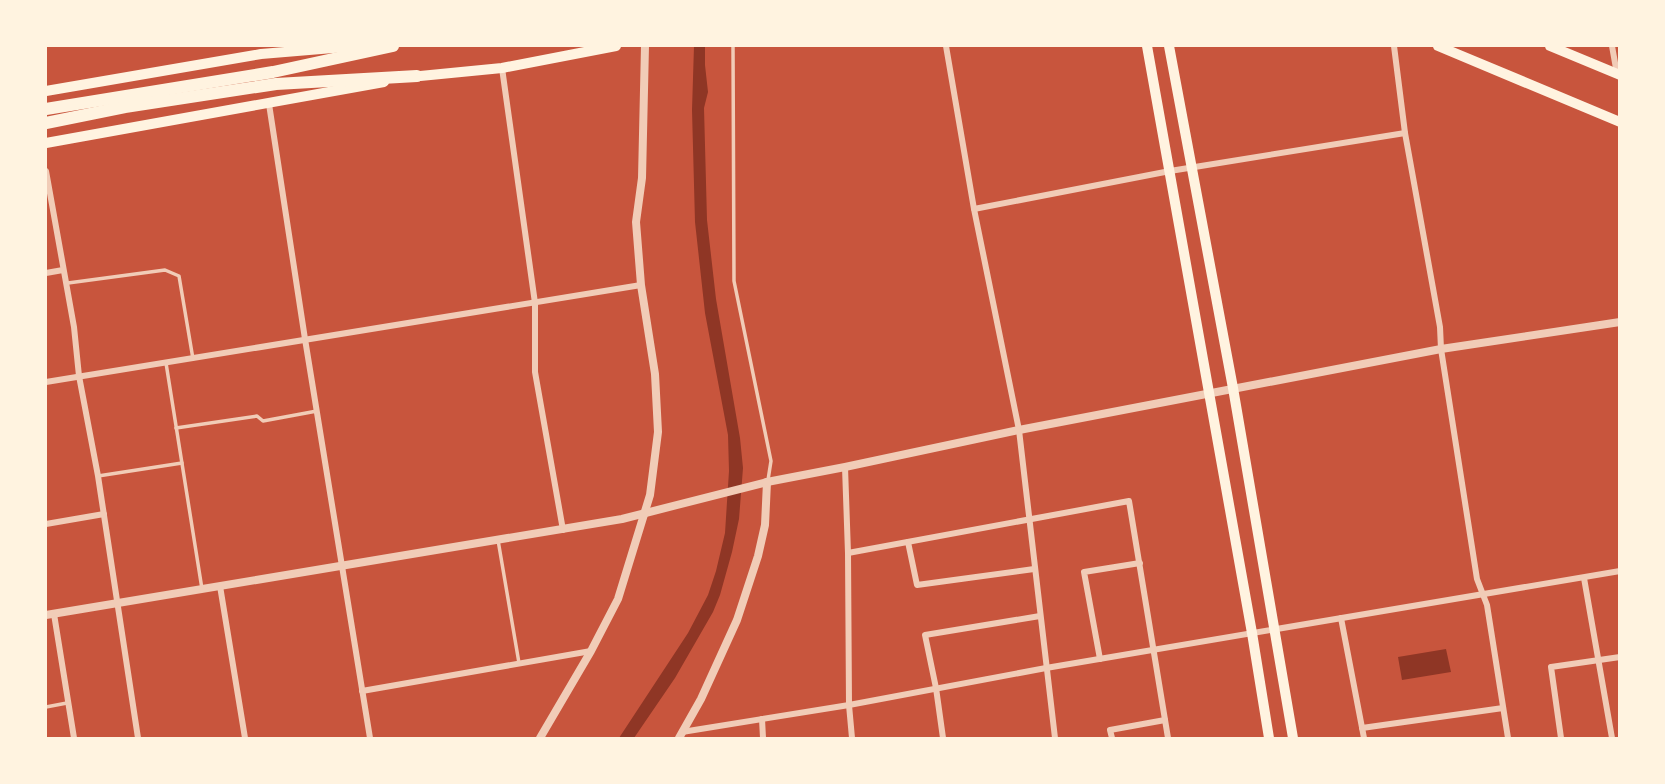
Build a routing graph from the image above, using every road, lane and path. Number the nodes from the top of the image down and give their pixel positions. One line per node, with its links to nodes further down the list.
1 (357, 46): 13 (main road)
2 (393, 46): 19 (highway)
3 (616, 46): 14 (main road)
4 (645, 46): 31 (street)
5 (733, 46): 48 (lane)
6 (946, 46): 27 (street)
7 (1147, 46): 26 (main road)
8 (1169, 46): 24 (main road)
9 (1394, 46): 22 (street)
10 (1438, 46): 20 (main road)
11 (1550, 46): 15 (main road)
12 (1612, 46): 15 (street)
13 (260, 50): 17 (main road)
14 (502, 68): 16 (main road); 32 (street)
15 (1618, 74)
16 (417, 76): 18 (main road); 21 (highway)
17 (46, 91)
18 (269, 104): 23 (main road); 34 (street)
19 (46, 109)
20 (1619, 122)
21 (46, 123)
22 (1405, 133): 24 (street); 35 (street)
23 (46, 143)
24 (1193, 168): 26 (street); 40 (main road)
25 (46, 171): 28 (street)
26 (1170, 171): 27 (street); 41 (main road)
27 (974, 209): 44 (street)
28 (63, 270): 29 (street); 30 (street)
29 (46, 273)
30 (65, 284): 36 (lane); 38 (street)
31 (641, 285): 32 (street); 50 (street)
32 (535, 303): 34 (street); 53 (street)
33 (1619, 322): 35 (street)
34 (305, 339): 36 (street); 42 (street)
35 (1441, 349): 40 (street); 64 (street)
36 (193, 359): 37 (street)
37 (166, 363): 38 (street); 43 (lane)
38 (79, 376): 39 (street); 47 (street)
39 (46, 382)
40 (1233, 388): 41 (street); 69 (main road)
41 (1208, 395): 44 (street); 70 (main road)
42 (317, 411): 43 (lane); 58 (street)
43 (176, 428): 45 (lane)
44 (1019, 430): 46 (street); 51 (street)
45 (182, 463): 47 (lane); 63 (lane)
46 (845, 467): 48 (street); 56 (street)
47 (99, 475): 49 (street)
48 (767, 482): 50 (street); 87 (street)
49 (104, 514): 52 (street); 65 (street)
50 (645, 514): 53 (street); 72 (street)
51 (1029, 520): 55 (street); 57 (street); 59 (street)
52 (46, 522)
53 (563, 530): 54 (street)
54 (498, 540): 58 (street); 76 (lane)
55 (908, 542): 56 (street); 59 (street)
56 (848, 553): 81 (street)
57 (1140, 563): 71 (street); 74 (street)
58 (342, 566): 62 (street); 79 (street)
59 (1034, 569): 67 (street)
60 (1619, 571): 61 (street)
61 (1584, 578): 64 (street); 75 (street)
62 (220, 586): 63 (street); 90 (street)
63 (202, 589): 65 (street)
64 (1482, 593): 68 (street); 83 (street)
65 (117, 603): 66 (street); 89 (street)
66 (50, 614): 80 (street)
67 (1040, 616): 77 (street); 78 (street)
68 (1341, 618): 69 (street); 86 (street)
69 (1274, 629): 70 (street); 100 (main road)
70 (1252, 633): 71 (street); 99 (main road)
71 (1154, 649): 74 (street); 85 (street)
72 (591, 651): 76 (street); 92 (street)
73 (1619, 657): 75 (street)
74 (1100, 659): 77 (street)
75 (1598, 660): 103 (street); 104 (street)
76 (519, 664): 79 (street)
77 (1046, 668): 78 (street); 96 (street)
78 (936, 688): 81 (street); 95 (street)
79 (362, 691): 91 (street)
80 (69, 703): 82 (lane); 88 (street)
81 (849, 705): 84 (street); 94 (street)
82 (46, 707)
83 (1503, 708): 86 (street); 102 (street)
84 (762, 719): 87 (street); 93 (street)
85 (1166, 720): 97 (street); 98 (street)
86 (1362, 728): 101 (street)
87 (681, 735)
88 (74, 738)
89 (138, 738)
90 (245, 738)
91 (370, 738)
92 (540, 738)
93 (763, 738)
94 (852, 738)
95 (943, 738)
96 (1055, 738)
97 (1111, 738)
98 (1168, 738)
99 (1269, 738)
100 (1293, 738)
101 (1364, 738)
102 (1508, 738)
103 (1561, 738)
104 (1616, 738)

